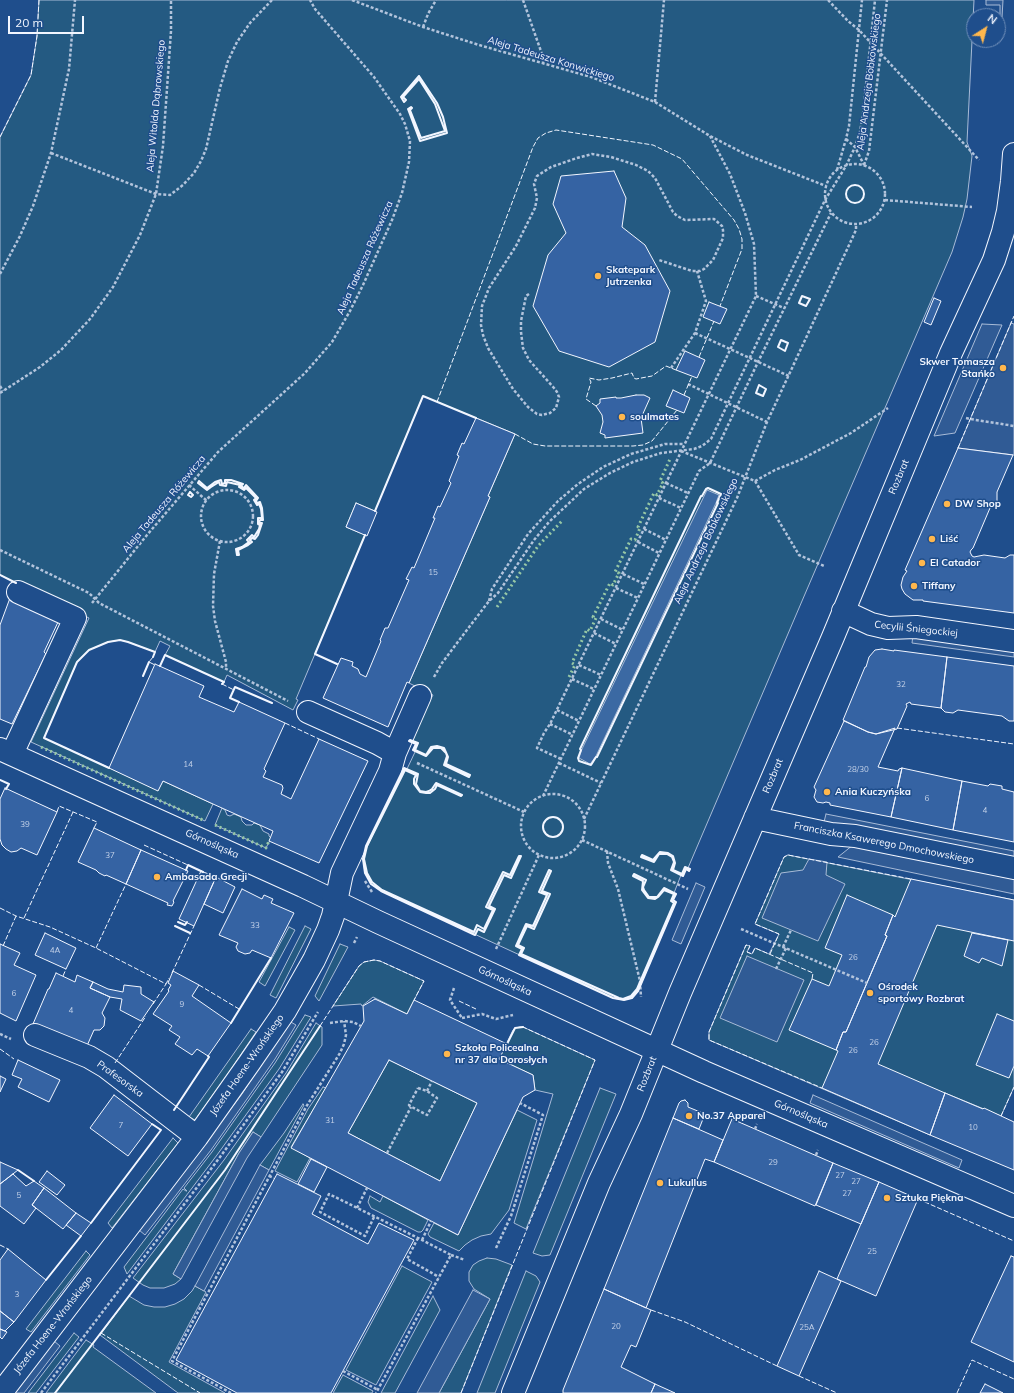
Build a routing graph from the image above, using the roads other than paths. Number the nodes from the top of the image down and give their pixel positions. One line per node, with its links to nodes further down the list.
1 (1014, 154): 2 (street, Rozbrat)
2 (1011, 212): 4 (street, Rozbrat)
3 (18, 592): 8 (street)
4 (843, 611): 5 (street, Cecylii Śniegockiej); 10 (street, Rozbrat)
5 (1014, 641)
6 (420, 696): 9 (street, Józefa Hoene-Wrońskiego)
7 (308, 712): 9 (street)
8 (6, 752): 12 (street, Górnośląska)
9 (395, 753): 12 (street, Józefa Hoene-Wrońskiego)
10 (755, 818): 11 (street, Franciszka Ksawerego Dmochowskiego); 14 (street, Rozbrat)
11 (1014, 868)
12 (336, 902): 14 (street, Górnośląska); 15 (street, Józefa Hoene-Wrońskiego)
13 (35, 1035): 15 (street, Profesorska)
14 (656, 1051): 16 (street, Górnośląska); 18 (street, Rozbrat)
15 (198, 1137): 17 (street, Józefa Hoene-Wrońskiego)
16 (1014, 1206)
17 (1, 1393)
18 (513, 1393)

